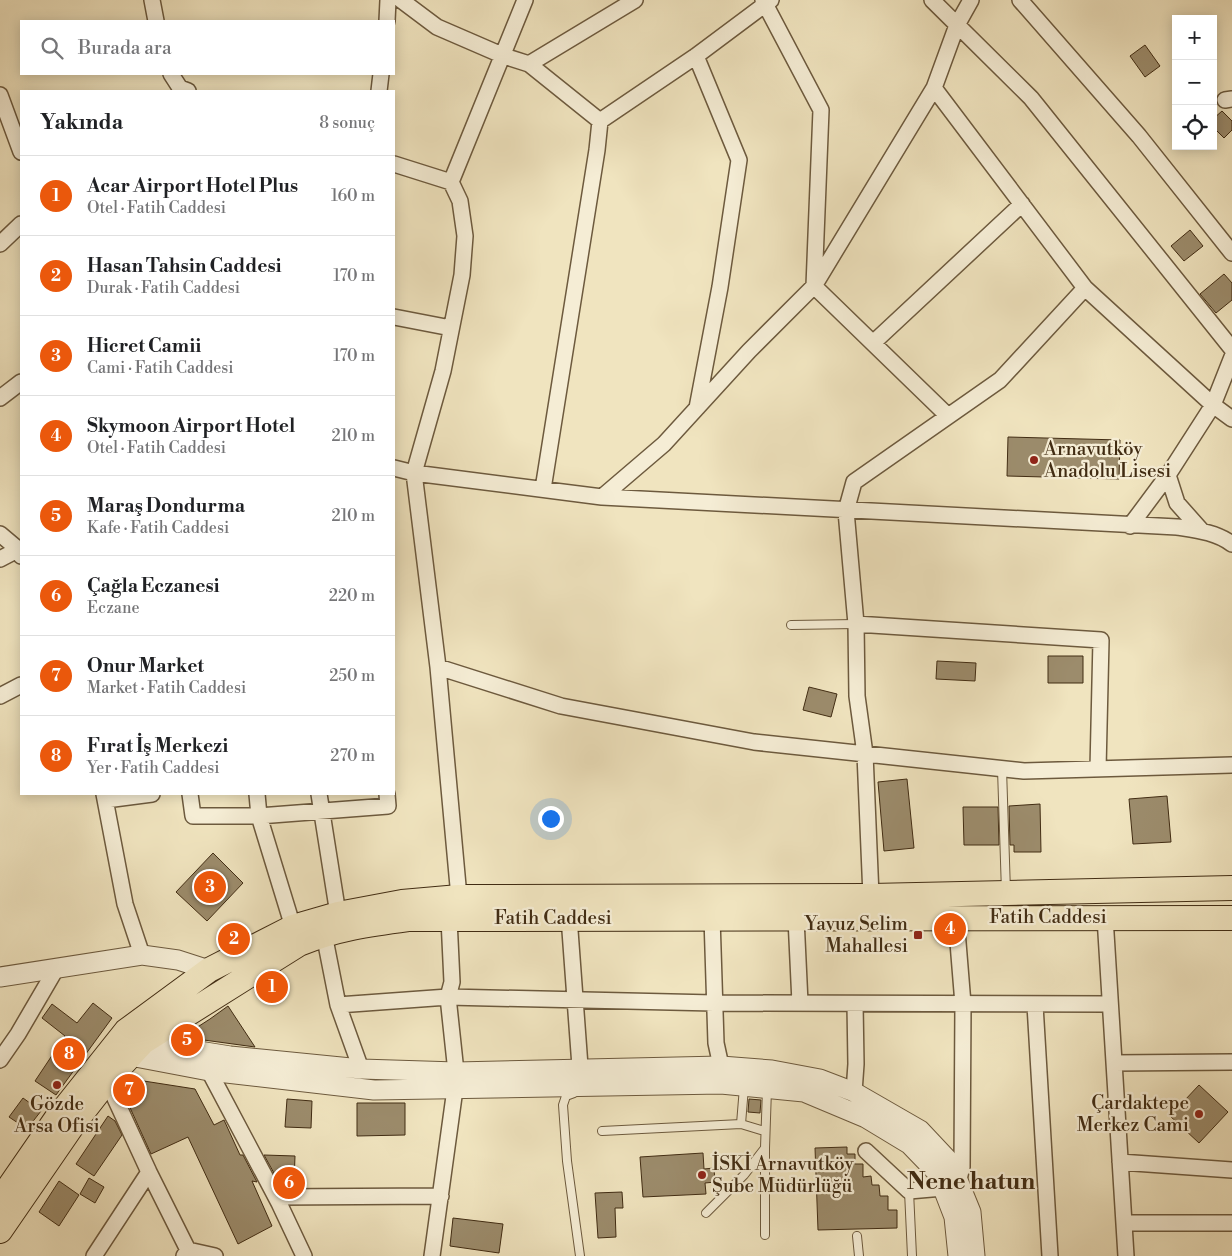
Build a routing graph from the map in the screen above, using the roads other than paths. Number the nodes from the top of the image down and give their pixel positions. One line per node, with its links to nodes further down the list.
1 (388, 0): 11 (street)
2 (401, 0): 13 (street)
3 (525, 0): 13 (street)
4 (635, 0): 15 (street)
5 (932, 0): 12 (street)
6 (971, 0): 12 (street)
7 (1020, 0): 29 (street)
8 (156, 1): 10 (street)
9 (767, 1): 14 (street); 30 (street)
10 (156, 20)
11 (386, 20)
12 (958, 25): 18 (street); 35 (street)
13 (504, 56): 15 (street); 25 (street)
14 (696, 56): 22 (street); 40 (street)
15 (529, 64): 22 (street)
16 (171, 75): 19 (street)
17 (381, 75): 20 (street)
18 (934, 88): 26 (street); 30 (street)
19 (185, 90)
20 (379, 90)
21 (0, 95): 23 (street)
22 (600, 121): 46 (street)
23 (20, 149)
24 (395, 164): 25 (street)
25 (451, 182): 33 (street)
26 (1022, 204): 31 (street); 34 (street)
27 (20, 225): 28 (street)
28 (0, 244)
29 (1232, 253)
30 (814, 286): 34 (street); 40 (street)
31 (1085, 288): 39 (street); 41 (street)
32 (395, 317): 33 (street)
33 (451, 328): 44 (street)
34 (873, 343): 41 (street)
35 (1232, 349)
36 (1232, 357): 39 (street)
37 (20, 383): 38 (street)
38 (0, 398)
39 (1213, 405): 42 (street); 45 (street)
40 (697, 408): 47 (street)
41 (948, 416): 48 (street)
42 (1232, 419)
43 (395, 468): 44 (street)
44 (414, 473): 46 (street); 57 (street)
45 (1168, 475): 49 (street); 50 (street)
46 (543, 489): 47 (street)
47 (602, 497): 48 (street)
48 (846, 511): 49 (street); 55 (street)
49 (1130, 526): 50 (street)
50 (1201, 530): 52 (street)
51 (0, 534): 53 (street)
52 (1232, 544)
53 (20, 552): 54 (street)
54 (0, 559)
55 (856, 624): 56 (lane); 60 (street); 63 (street)
56 (791, 625)
57 (438, 667): 60 (street); 75 (street)
58 (20, 686): 59 (street)
59 (0, 696)
60 (865, 754): 62 (street); 74 (street)
61 (1232, 764): 63 (street)
62 (1002, 769): 63 (street); 73 (lane)
63 (1098, 769)
64 (136, 795): 69 (street)
65 (190, 795): 71 (street)
66 (257, 795): 71 (street)
67 (318, 795): 70 (street)
68 (387, 795): 70 (street)
69 (105, 797): 86 (street)
70 (320, 812): 71 (street); 76 (street)
71 (259, 816): 84 (street)
72 (1232, 888): 73 (main road, Fatih Caddesi)
73 (1006, 893): 74 (main road, Fatih Caddesi)
74 (871, 896): 75 (main road, Fatih Caddesi)
75 (460, 897): 76 (main road, Fatih Caddesi)
76 (338, 914): 84 (main road, Fatih Caddesi)
77 (1105, 917): 81 (main road, Fatih Caddesi); 82 (main road, Fatih Caddesi); 96 (street)
78 (569, 918): 79 (main road, Fatih Caddesi); 83 (main road, Fatih Caddesi); 91 (street)
79 (712, 918): 80 (main road, Fatih Caddesi); 92 (street)
80 (796, 918): 81 (main road, Fatih Caddesi); 93 (street)
81 (956, 918): 95 (street)
82 (1232, 918)
83 (449, 919): 85 (main road, Fatih Caddesi); 90 (street)
84 (293, 927): 88 (main road, Fatih Caddesi)
85 (324, 934): 97 (street); 99 (main road, Fatih Caddesi)
86 (142, 955): 87 (street); 88 (street)
87 (56, 969): 89 (street); 100 (street)
88 (209, 970): 99 (main road, Fatih Caddesi)
89 (0, 977)
90 (448, 997): 91 (street); 97 (street); 108 (street)
91 (576, 1000): 92 (street); 107 (street)
92 (714, 1003): 93 (street); 103 (street)
93 (800, 1003): 94 (street)
94 (855, 1004): 95 (street); 111 (street)
95 (963, 1004): 98 (street); 120 (street)
96 (1109, 1004): 98 (street); 102 (street)
97 (338, 1005): 104 (street)
98 (1035, 1005): 142 (street)
99 (128, 1044): 104 (street); 105 (street); 109 (main road, Fatih Caddesi); 125 (main road, Fatih Caddesi)
100 (0, 1060)
101 (1232, 1062): 102 (street)
102 (1114, 1063): 117 (street)
103 (721, 1066): 106 (street); 107 (street)
104 (361, 1069): 108 (street)
105 (209, 1071): 108 (street); 124 (street)
106 (746, 1077): 107 (street); 110 (street); 111 (street); 112 (lane)
107 (582, 1078): 108 (street); 137 (lane)
108 (455, 1080): 123 (street)
109 (107, 1081): 119 (street); 129 (main road, Fatih Caddesi)
110 (768, 1087): 114 (lane); 121 (street)
111 (854, 1092): 120 (street)
112 (741, 1124): 113 (lane); 114 (lane)
113 (602, 1131)
114 (764, 1131): 115 (lane)
115 (764, 1148): 126 (lane); 130 (lane)
116 (866, 1151): 122 (street)
117 (1120, 1162): 118 (street); 127 (street)
118 (1232, 1170)
119 (149, 1172): 132 (street); 133 (street)
120 (959, 1179): 121 (street); 141 (street)
121 (943, 1188): 122 (street); 140 (street)
122 (909, 1191): 139 (lane)
123 (441, 1196): 124 (street); 136 (street)
124 (276, 1197): 135 (street)
125 (0, 1200)
126 (706, 1213)
127 (1124, 1223): 128 (street); 143 (street)
128 (1232, 1223)
129 (0, 1231)
130 (765, 1235)
131 (858, 1236): 138 (lane)
132 (186, 1253): 134 (street)
133 (94, 1256)
134 (215, 1256)
135 (304, 1256)
136 (432, 1256)
137 (580, 1256)
138 (859, 1256)
139 (912, 1256)
140 (958, 1256)
141 (975, 1256)
142 (1050, 1256)
143 (1126, 1256)

